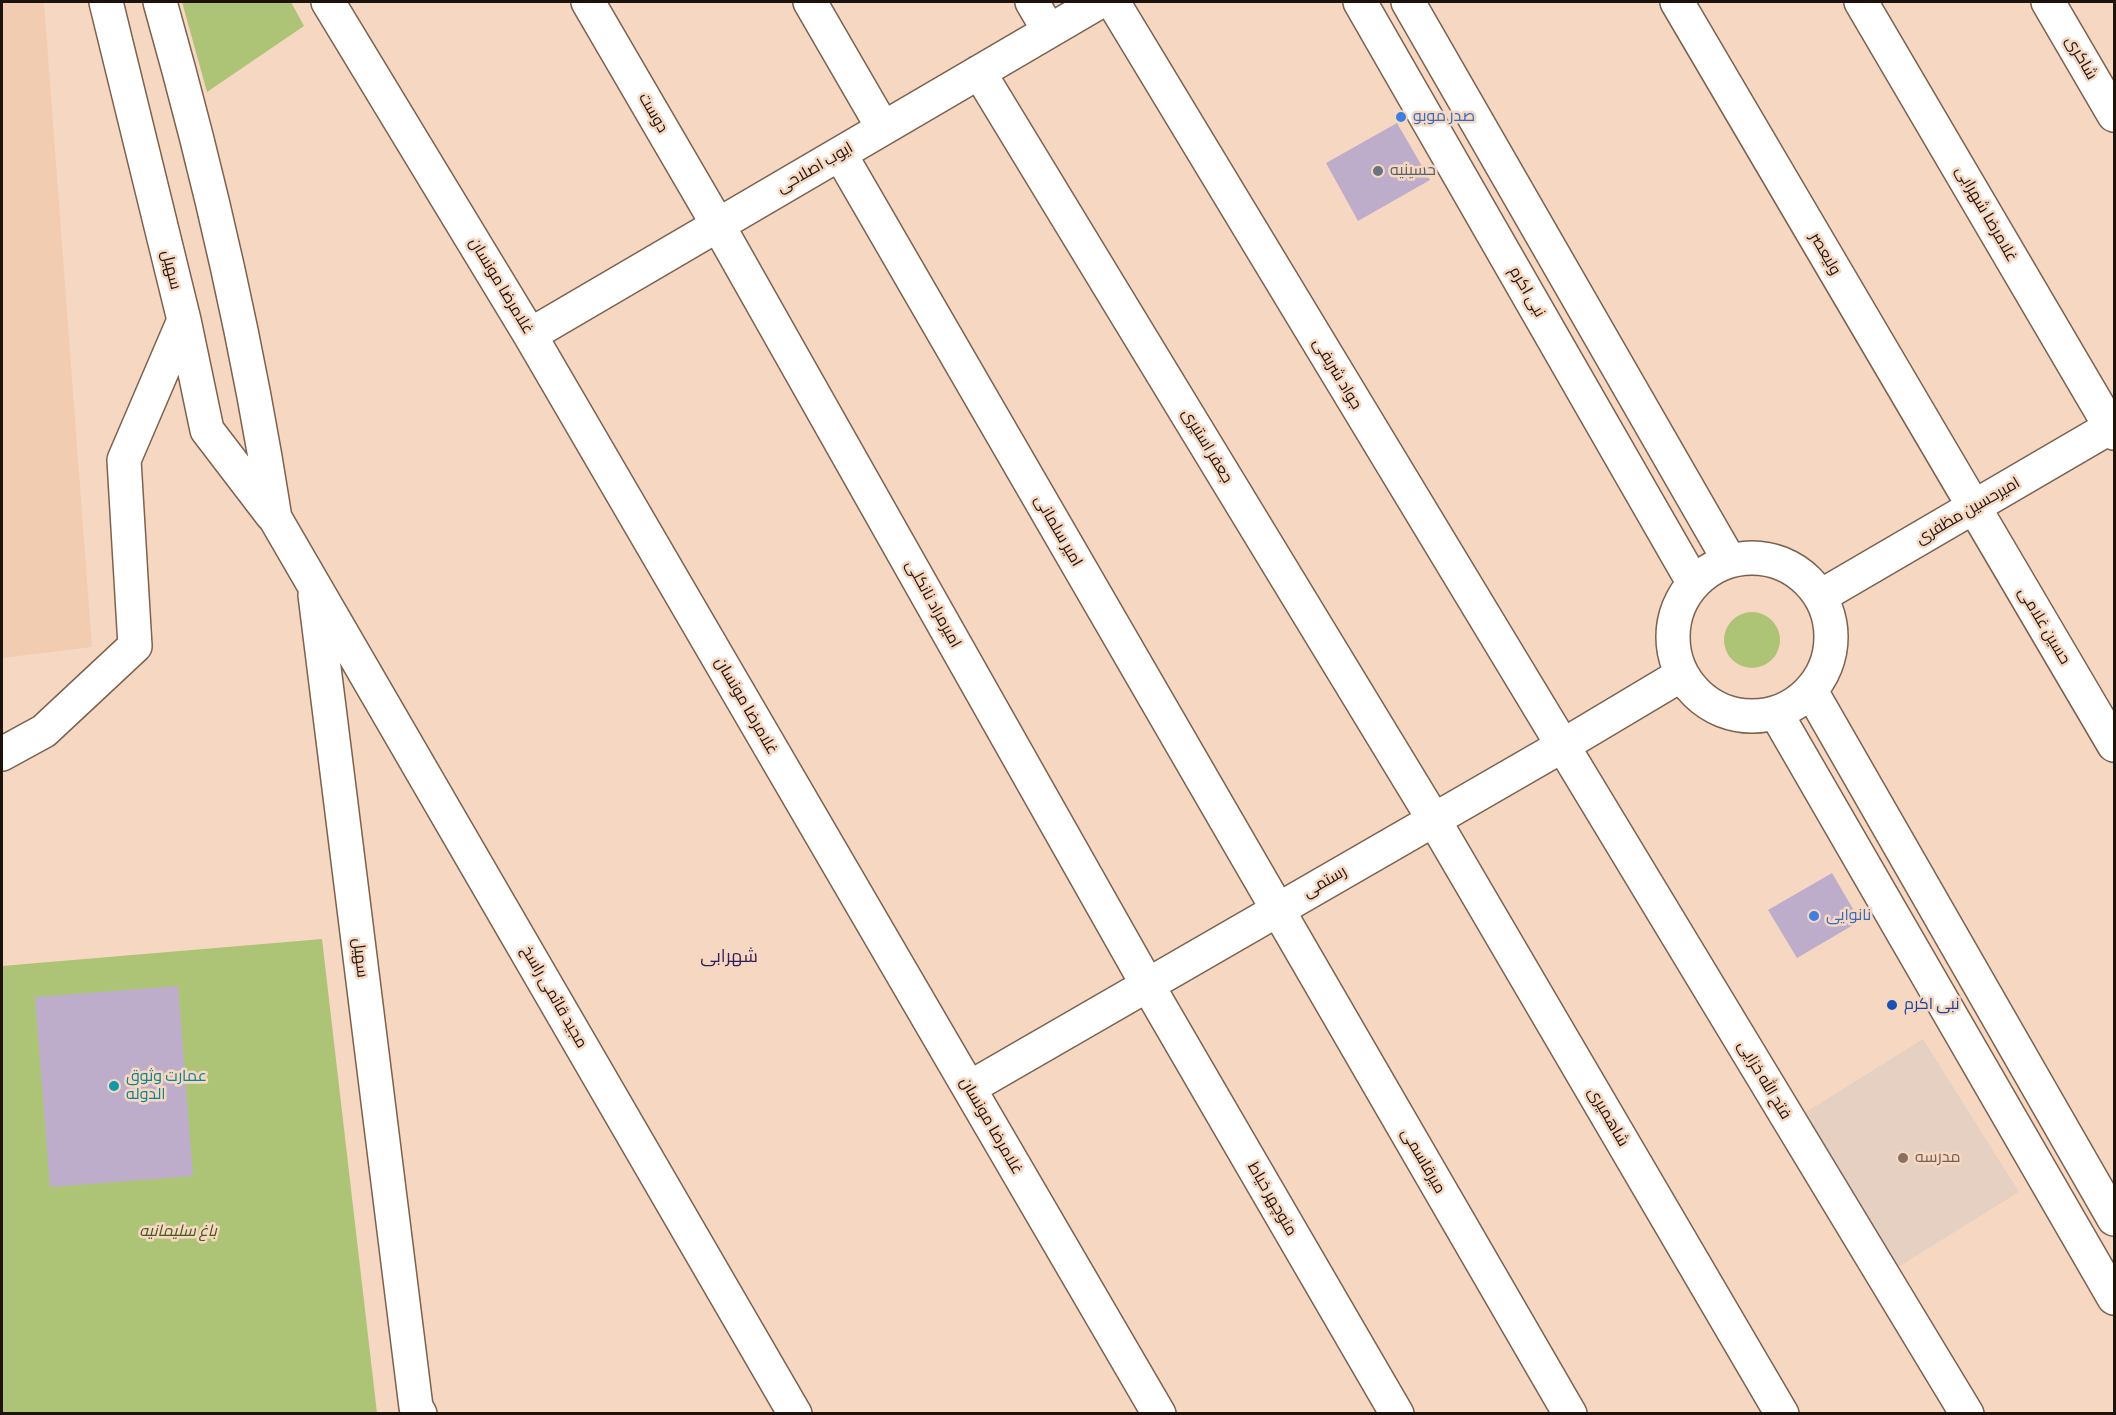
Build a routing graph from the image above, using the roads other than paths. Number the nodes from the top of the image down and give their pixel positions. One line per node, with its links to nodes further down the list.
1 (106, 2): 20 (street, سهیل)
2 (160, 2): 24 (street, سهیل)
3 (328, 2): 21 (street, غلامرضا مونسان)
4 (588, 2): 19 (street, دوست)
5 (810, 2): 17 (street)
6 (1032, 2): 14 (street)
7 (1099, 2): 14 (street, ایوب اصلاحی)
8 (1113, 2): 33 (street, جواد شریفی)
9 (1360, 2): 27 (street, نبی اکرم)
10 (1408, 2): 25 (street)
11 (1677, 2): 23 (street, ولیعصر)
12 (1861, 2): 22 (street, غلامرضا شهرابی)
13 (2048, 2): 16 (street, شاکری)
14 (1049, 31): 15 (street, ایوب اصلاحی)
15 (979, 72): 17 (street, ایوب اصلاحی); 35 (street, جعفر استیری)
16 (2115, 115)
17 (883, 128): 18 (street, ایوب اصلاحی)
18 (840, 154): 19 (street, ایوب اصلاحی); 36 (street, امیر سلمانی)
19 (718, 225): 21 (street, ایوب اصلاحی); 37 (street, امیرمراد نانکلی)
20 (184, 320): 24 (street, سهیل); 34 (street)
21 (530, 335): 38 (street, غلامرضا مونسان)
22 (2113, 428): 23 (street, امیرحسین مظفری)
23 (1974, 507): 28 (street, امیرحسین مظفری); 32 (street, حسین غلامی)
24 (275, 518): 26 (street, سهیل)
25 (1729, 560): 27 (street); 28 (street)
26 (313, 581): 41 (street, سهیل); 42 (street, مجید قائمی راسخ)
27 (1693, 582): 29 (street)
28 (1821, 596): 30 (street)
29 (1681, 675): 31 (street); 33 (street, رستمی)
30 (1811, 691): 31 (street); 39 (street)
31 (1776, 713): 40 (street)
32 (2115, 745)
33 (1562, 746): 35 (street, رستمی); 47 (street, فتح الله خزایی)
34 (2, 754)
35 (1434, 820): 36 (street, رستمی); 46 (street, شاهمیری)
36 (1277, 909): 37 (street, رستمی); 45 (street, میرقاسمی)
37 (1148, 984): 38 (street, رستمی); 44 (street, منوچهر خیاط)
38 (969, 1088): 43 (street, غلامرضا مونسان)
39 (2115, 1219)
40 (2115, 1298)
41 (418, 1410)
42 (795, 1413)
43 (1159, 1413)
44 (1397, 1413)
45 (1570, 1413)
46 (1782, 1413)
47 (1967, 1413)

